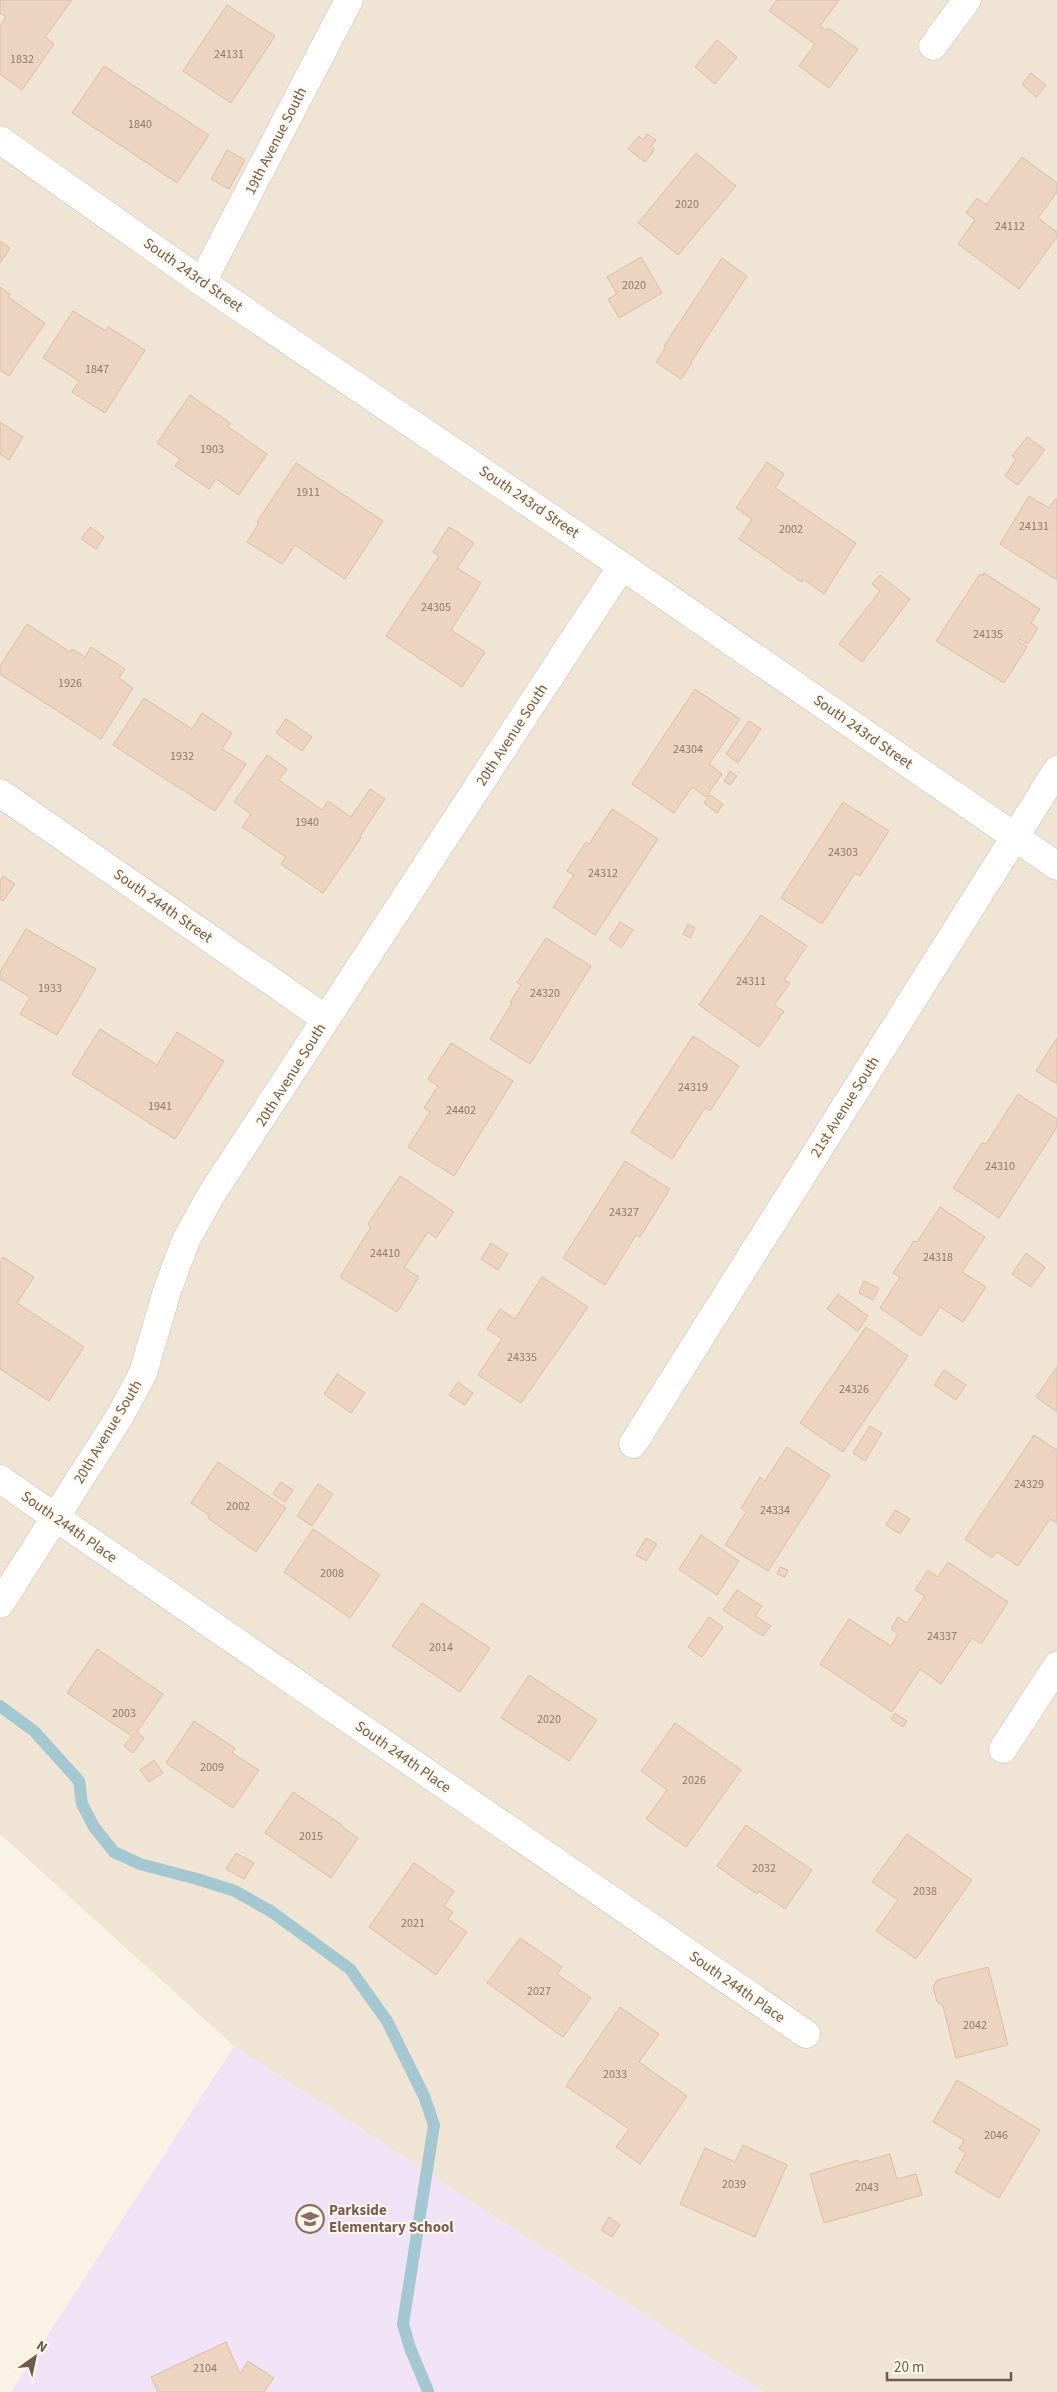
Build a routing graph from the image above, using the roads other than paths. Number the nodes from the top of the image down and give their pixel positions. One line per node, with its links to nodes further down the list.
1 (349, 0): 5 (street, 19th Avenue South)
2 (967, 0): 3 (street)
3 (933, 46)
4 (0, 140): 5 (street, South 243rd Street)
5 (202, 282): 6 (street, South 243rd Street)
6 (622, 566): 9 (street, South 243rd Street); 11 (street, 20th Avenue South)
7 (1057, 770): 9 (street, 21st Avenue South)
8 (0, 793): 11 (street, South 244th Street)
9 (1014, 837): 10 (street, South 243rd Street); 12 (street, 21st Avenue South)
10 (1057, 866)
11 (326, 1019): 14 (street, 20th Avenue South)
12 (633, 1444)
13 (0, 1479): 14 (street, South 244th Place)
14 (56, 1518): 15 (street, 20th Avenue South); 18 (street, South 244th Place)
15 (0, 1604)
16 (1057, 1666): 17 (street)
17 (1003, 1749)
18 (806, 2034)

